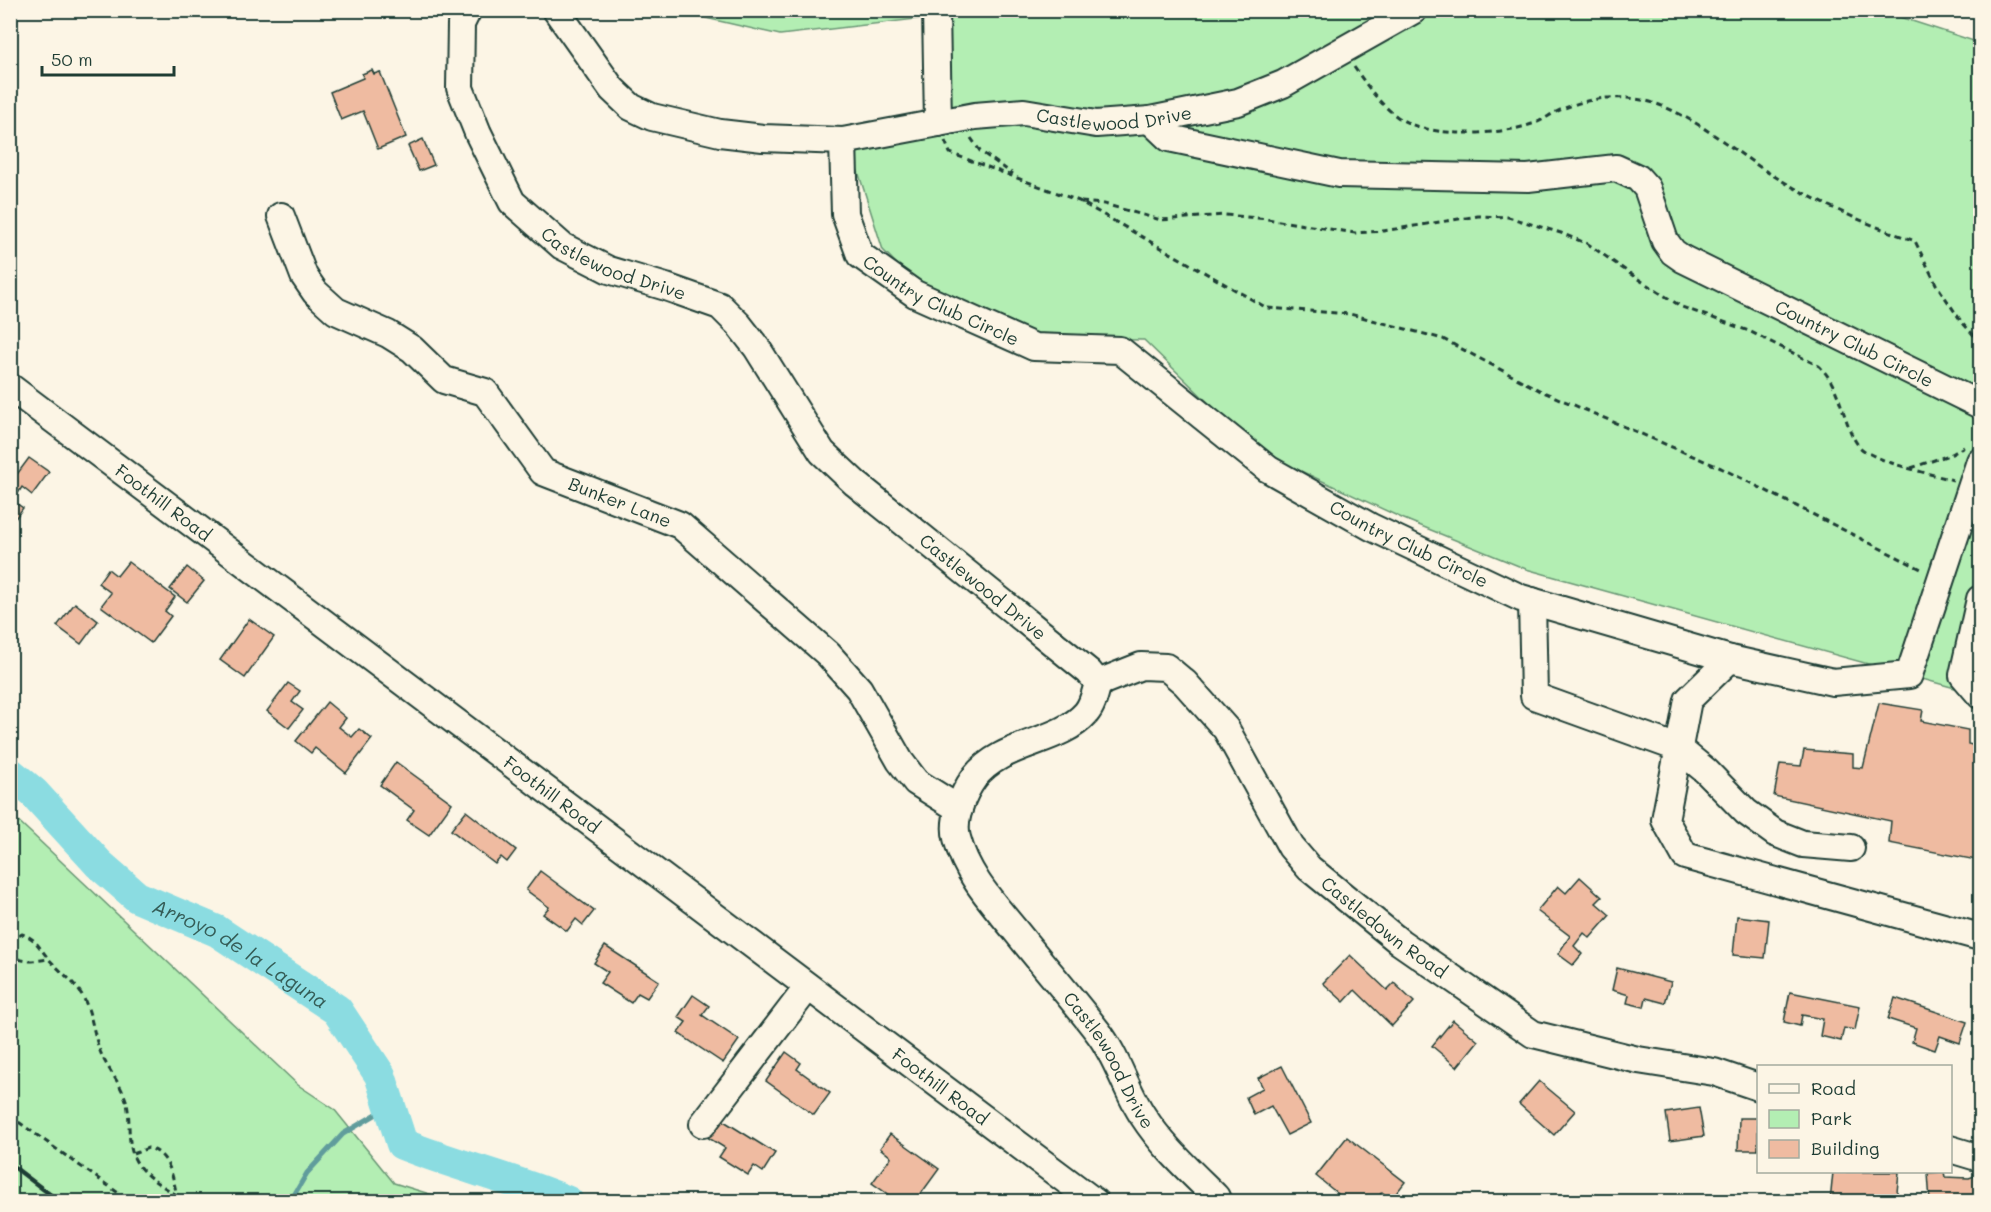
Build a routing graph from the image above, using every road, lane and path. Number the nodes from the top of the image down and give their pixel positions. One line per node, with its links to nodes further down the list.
1 (468, 10): 24 (street, Castlewood Drive)
2 (556, 10): 10 (street, Castlewood Drive)
3 (765, 10): 4 (path)
4 (819, 10)
5 (936, 10): 9 (street)
6 (1414, 10): 7 (street, Castlewood Drive)
7 (1342, 51): 8 (street, Castlewood Drive); 14 (path)
8 (1150, 120): 9 (street, Castlewood Drive); 16 (street, Country Club Circle)
9 (947, 124): 10 (street, Castlewood Drive); 11 (path); 11 (path)
10 (843, 141): 22 (street, Country Club Circle)
11 (1017, 177): 12 (path)
12 (1079, 201): 18 (path); 20 (path)
13 (281, 216): 27 (street, Bunker Lane)
14 (1980, 342)
15 (10, 387): 33 (street, Foothill Road)
16 (1980, 405)
17 (1976, 452): 18 (path); 19 (street, Country Club Circle)
18 (1911, 468): 19 (path)
19 (1972, 486): 20 (street, Country Club Circle)
20 (1941, 579): 23 (street, Country Club Circle)
21 (1980, 599): 25 (street)
22 (1532, 601): 23 (street, Country Club Circle); 26 (street)
23 (1730, 659): 26 (street)
24 (1098, 683): 27 (street, Castlewood Drive); 34 (street, Castledown Road)
25 (1980, 695)
26 (1678, 748): 28 (street); 29 (street)
27 (959, 809): 44 (street, Castlewood Drive)
28 (1851, 848)
29 (1980, 938)
30 (10, 940): 32 (path)
31 (10, 953): 32 (path)
32 (48, 958): 38 (path)
33 (808, 987): 36 (street); 43 (street, Foothill Road)
34 (1757, 1087)
35 (10, 1116): 41 (path)
36 (703, 1124)
37 (1952, 1150): 39 (street)
38 (133, 1154): 40 (path); 40 (path)
39 (1980, 1158)
40 (176, 1193): 42 (path)
41 (131, 1202)
42 (187, 1202)
43 (1095, 1202)
44 (1218, 1202)

